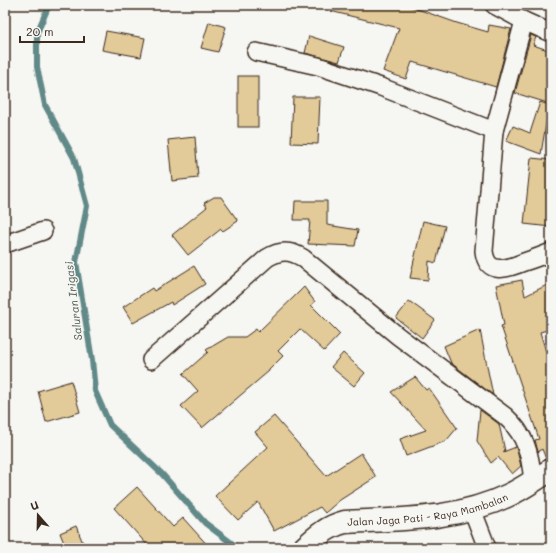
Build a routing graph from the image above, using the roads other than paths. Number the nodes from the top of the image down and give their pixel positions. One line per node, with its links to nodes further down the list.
1 (494, 5): 2 (street)
2 (524, 21): 3 (street); 5 (street)
3 (551, 33)
4 (256, 52): 5 (street)
5 (494, 131): 8 (street)
6 (43, 231): 7 (street)
7 (5, 244)
8 (551, 252)
9 (151, 360): 10 (street)
10 (542, 475): 11 (street, Jalan Jaga Pati - Raya Mambalan)
11 (472, 509): 12 (street, Jalan Jaga Pati - Raya Mambalan); 13 (street)
12 (304, 548)
13 (487, 548)

